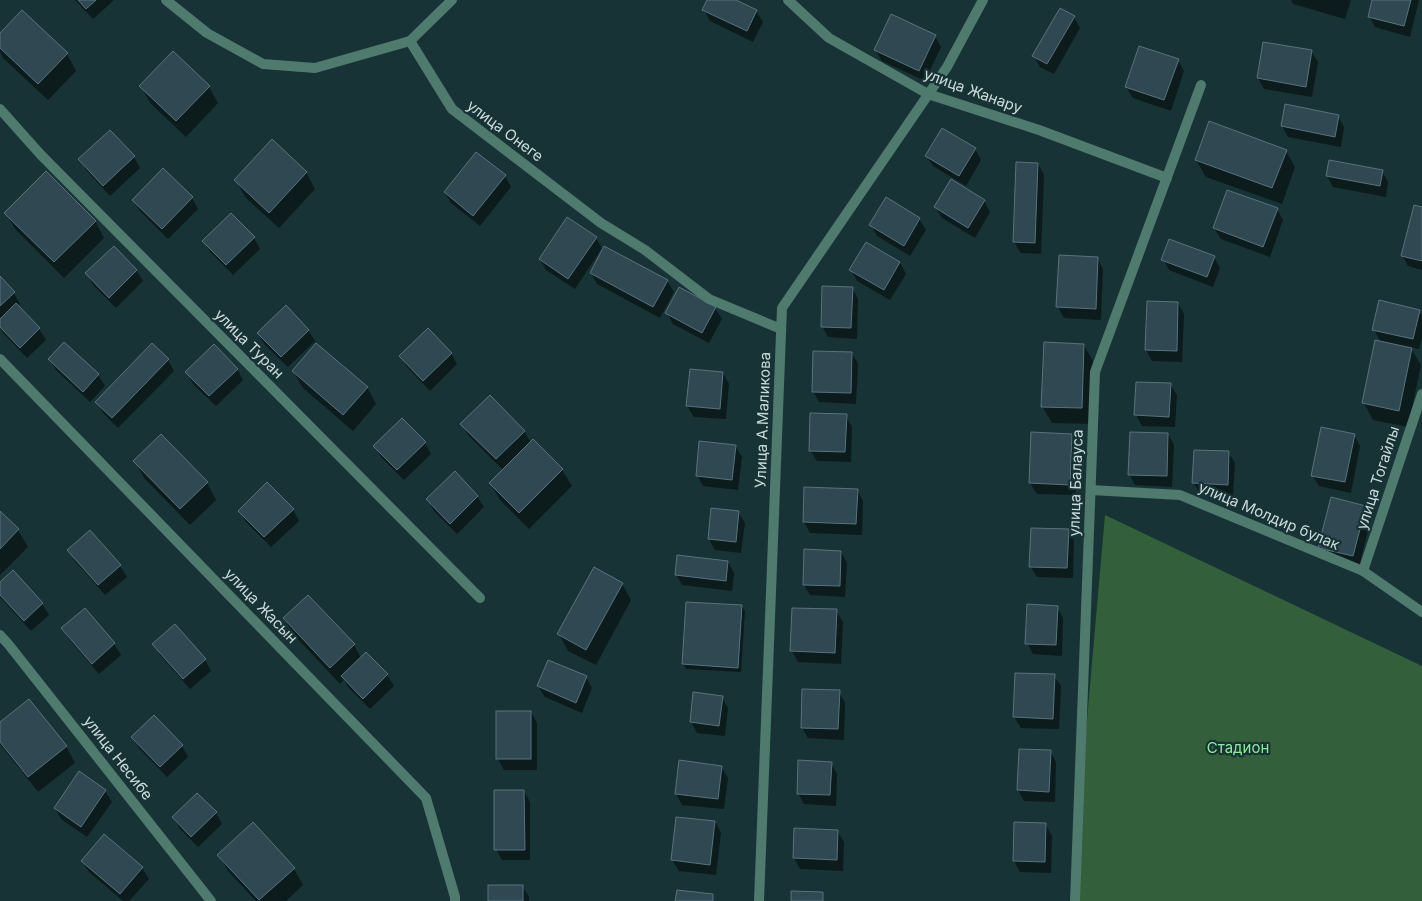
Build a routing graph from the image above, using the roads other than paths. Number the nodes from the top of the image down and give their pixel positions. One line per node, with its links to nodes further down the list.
1 (166, 0): 5 (street)
2 (452, 0): 5 (street)
3 (788, 0): 7 (street, улица Жанару)
4 (983, 0): 7 (street, Улица А.Маликова)
5 (410, 40): 10 (street, улица Онеге)
6 (1201, 85): 9 (street, улица Балауса)
7 (928, 94): 9 (street, улица Жанару); 10 (street, Улица А.Маликова)
8 (0, 108): 15 (street, улица Туран)
9 (1167, 178): 13 (street, улица Балауса)
10 (781, 329): 20 (street, Улица А.Маликова)
11 (0, 359): 19 (street, улица Жасын)
12 (1422, 394): 14 (street, улица Тогайлы)
13 (1091, 490): 14 (street, улица Молдир булак); 21 (street, улица Балауса)
14 (1364, 571): 16 (street, улица Молдир булак)
15 (480, 598)
16 (1422, 612)
17 (0, 635): 18 (street, улица Несибе)
18 (211, 901)
19 (455, 901)
20 (759, 901)
21 (1075, 901)

